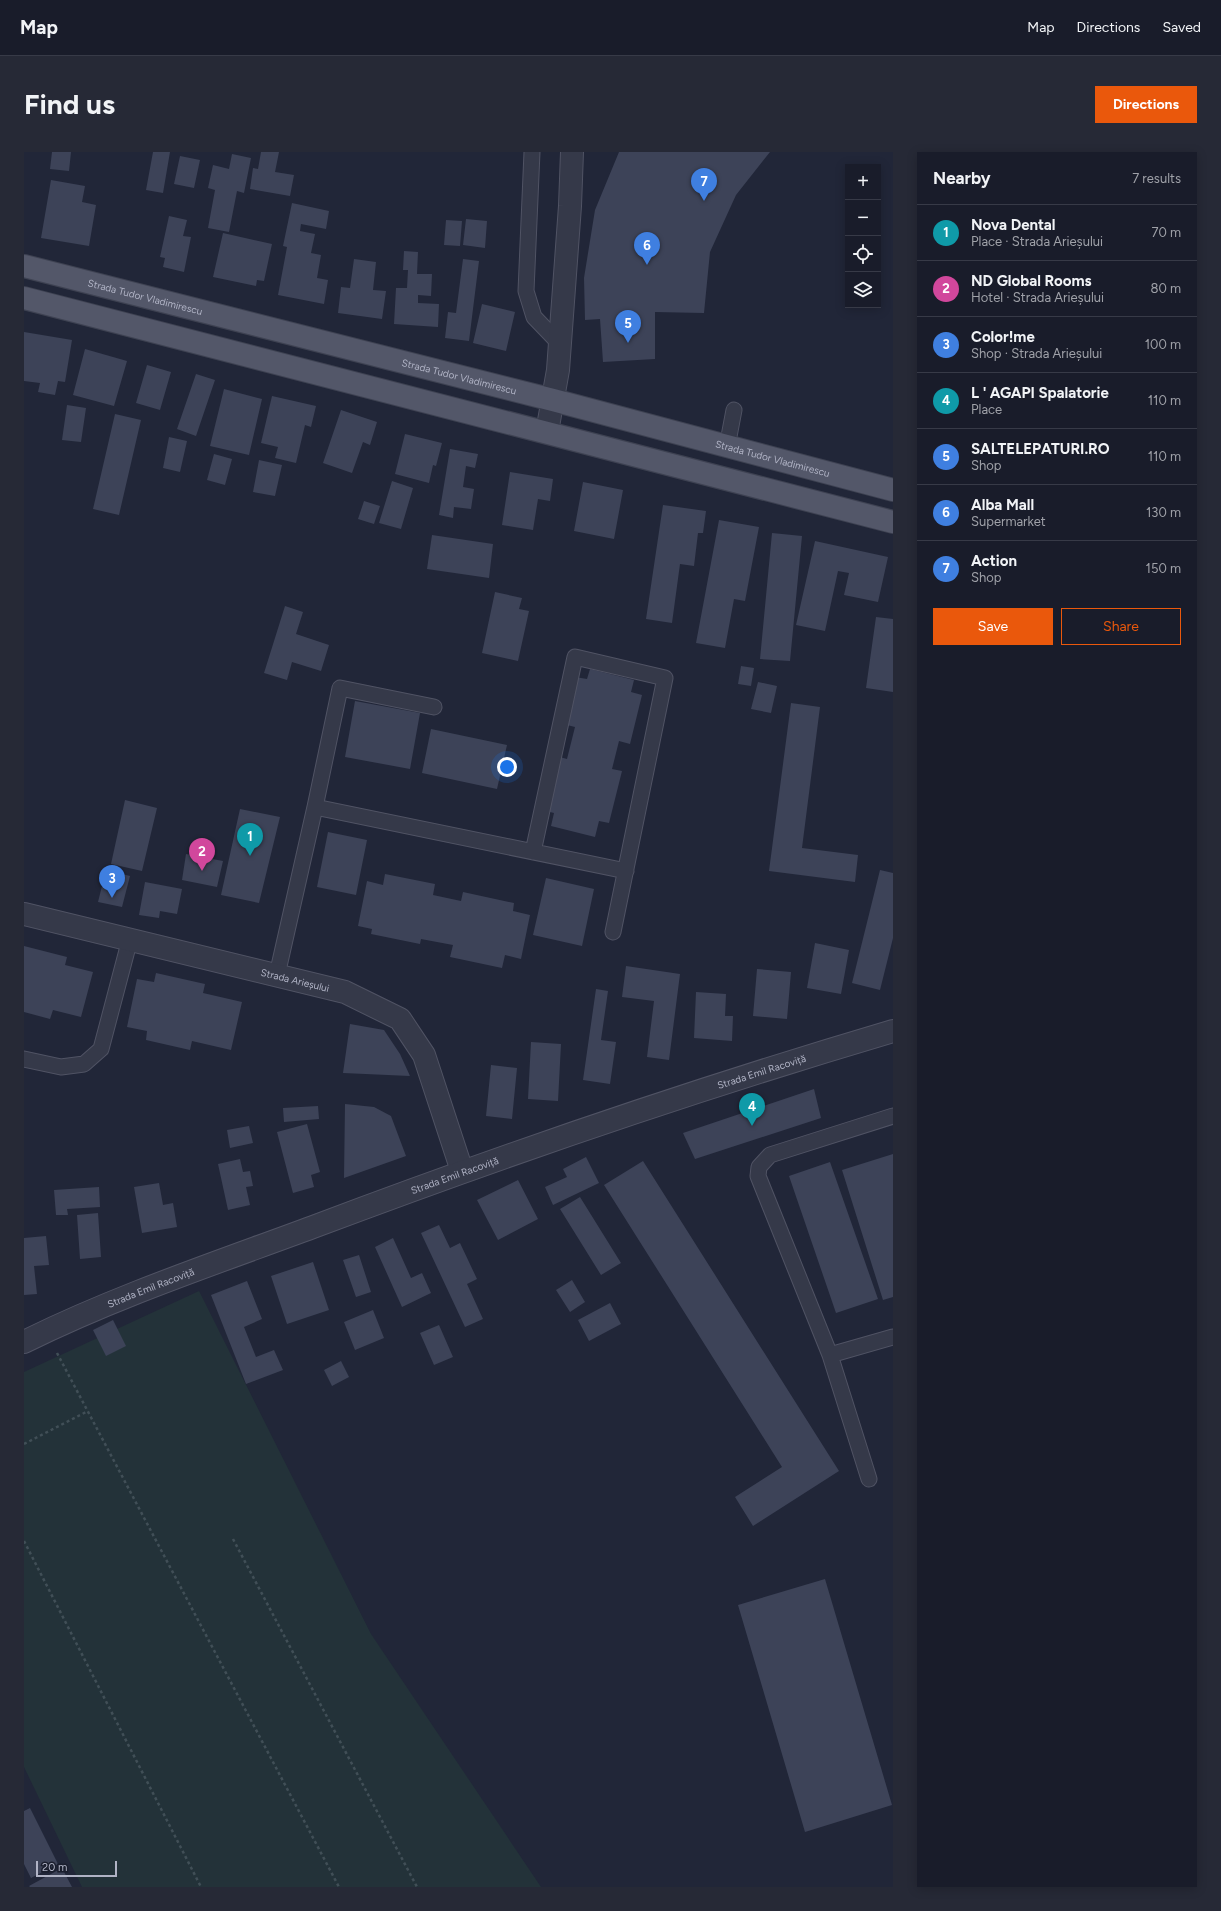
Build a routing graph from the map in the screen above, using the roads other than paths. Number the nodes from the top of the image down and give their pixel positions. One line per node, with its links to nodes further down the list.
1 (532, 152): 5 (lane)
2 (572, 152): 5 (street)
3 (24, 266): 6 (main road, Strada Tudor Vladimirescu)
4 (24, 298): 8 (main road)
5 (559, 343): 6 (street)
6 (553, 400): 8 (street); 9 (main road, Strada Tudor Vladimirescu)
7 (734, 410): 9 (lane)
8 (547, 432): 11 (main road)
9 (727, 447): 10 (main road, Strada Tudor Vladimirescu)
10 (893, 490)
11 (893, 522)
12 (434, 707): 13 (lane)
13 (315, 806): 14 (lane); 19 (lane)
14 (532, 852): 15 (lane); 15 (lane)
15 (626, 871): 17 (lane)
16 (24, 914): 18 (street, Strada Arieșului)
17 (613, 932)
18 (130, 939): 19 (street, Strada Arieșului); 21 (lane)
19 (277, 975): 23 (street, Strada Arieșului)
20 (893, 1031): 23 (street, Strada Emil Racoviță)
21 (24, 1059)
22 (893, 1116): 26 (lane)
23 (462, 1171): 25 (street, Strada Emil Racoviță)
24 (893, 1337): 26 (lane)
25 (24, 1342)
26 (830, 1355): 27 (lane)
27 (869, 1479)

